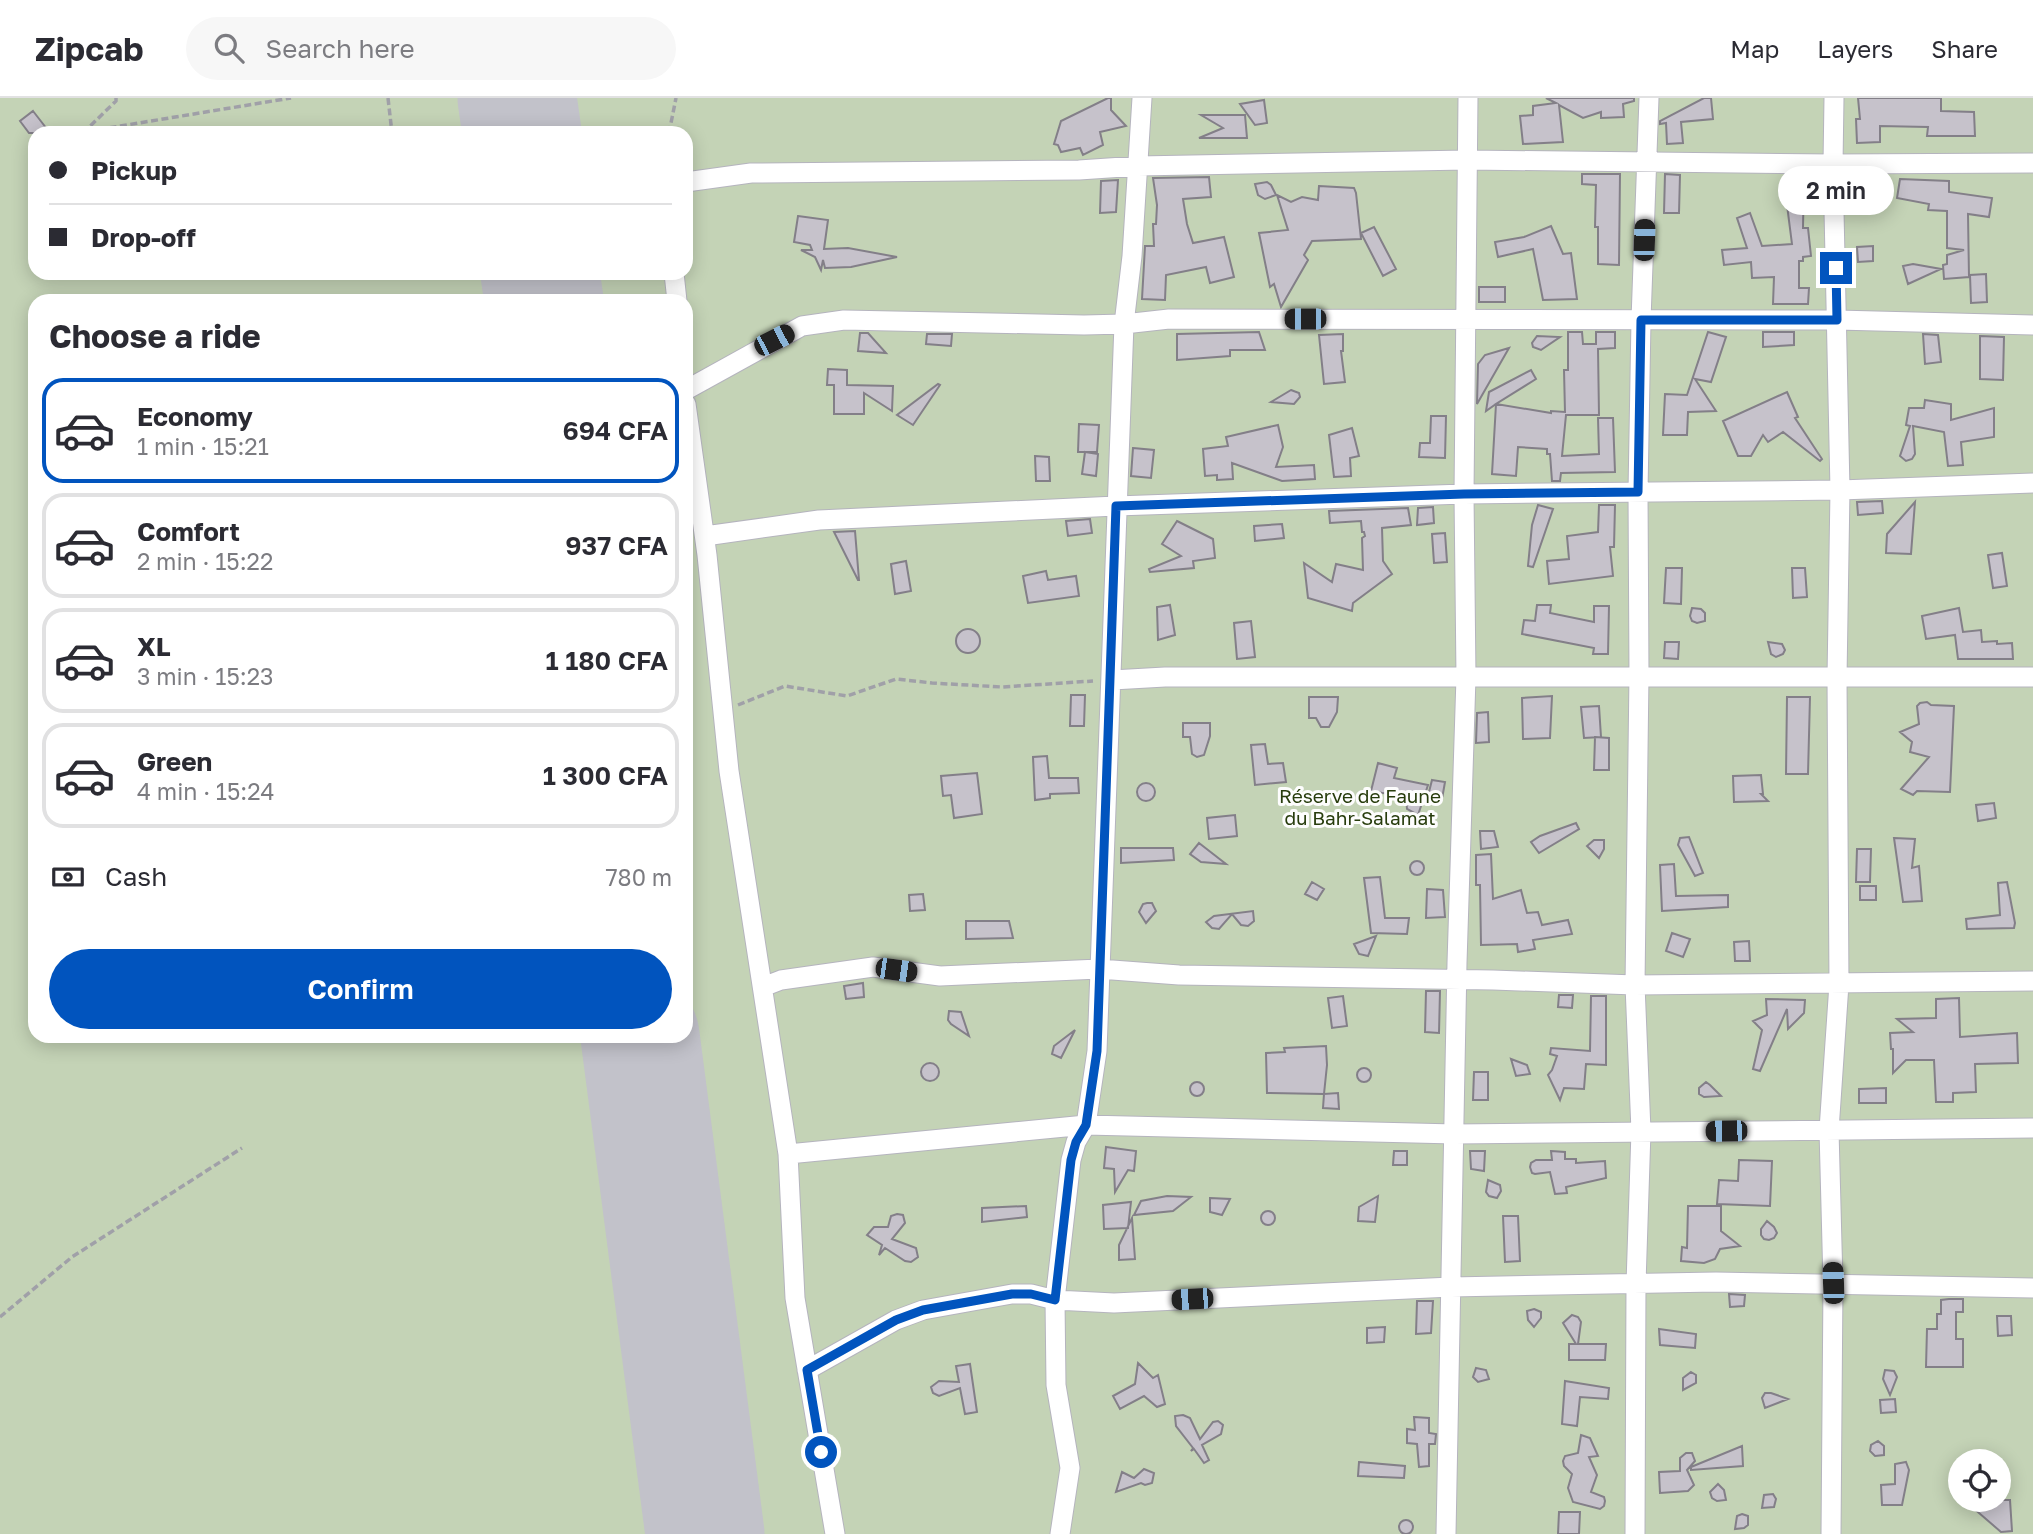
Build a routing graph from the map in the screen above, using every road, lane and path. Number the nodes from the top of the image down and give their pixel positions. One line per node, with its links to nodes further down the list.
1 (116, 98): 9 (path)
2 (291, 98): 10 (path)
3 (388, 98): 11 (path)
4 (676, 98): 12 (path)
5 (1142, 98): 17 (street)
6 (1468, 98): 13 (street)
7 (1648, 98): 14 (street)
8 (1834, 98): 16 (street)
9 (90, 126)
10 (121, 126)
11 (391, 126)
12 (670, 126)
13 (1467, 160): 14 (street); 17 (street); 19 (street)
14 (1647, 161): 16 (street); 20 (street)
15 (2033, 163): 16 (street)
16 (1833, 164): 21 (street)
17 (1138, 166): 18 (street); 22 (street)
18 (693, 181)
19 (1467, 319): 20 (street); 22 (street); 29 (street)
20 (1641, 320): 21 (street); 28 (street)
21 (1837, 320): 23 (street); 27 (street)
22 (1124, 324): 24 (street); 30 (street)
23 (2033, 325)
24 (693, 386)
25 (693, 453): 31 (street)
26 (2033, 483): 27 (street)
27 (1840, 490): 28 (street); 35 (street)
28 (1638, 492): 29 (street); 32 (street)
29 (1464, 494): 30 (street); 33 (street)
30 (1116, 506): 31 (street); 36 (street)
31 (705, 536): 37 (street)
32 (1639, 675): 33 (street); 35 (street); 42 (street)
33 (1466, 677): 36 (street); 39 (street)
34 (2033, 677): 35 (street)
35 (1837, 678): 41 (street)
36 (1112, 680): 37 (path); 38 (street)
37 (723, 712): 43 (street)
38 (1099, 969): 39 (street); 43 (street); 44 (street)
39 (1457, 981): 42 (street); 48 (street)
40 (2033, 981): 41 (street)
41 (1839, 984): 42 (street); 46 (street)
42 (1635, 985): 47 (street)
43 (763, 986): 50 (street)
44 (1086, 1125): 48 (street); 50 (street); 55 (street)
45 (2033, 1128): 46 (street)
46 (1829, 1130): 47 (street); 51 (street)
47 (1641, 1131): 48 (street); 52 (street)
48 (1455, 1134): 53 (street)
49 (242, 1148): 56 (path)
50 (788, 1154): 57 (street)
51 (1833, 1283): 52 (street); 54 (street); 62 (street)
52 (1636, 1284): 53 (street); 61 (street)
53 (1451, 1287): 55 (street); 60 (street)
54 (2033, 1288)
55 (1055, 1300): 57 (street); 59 (street)
56 (0, 1317)
57 (807, 1370): 58 (street)
58 (835, 1534)
59 (1060, 1534)
60 (1446, 1534)
61 (1634, 1534)
62 (1831, 1534)

